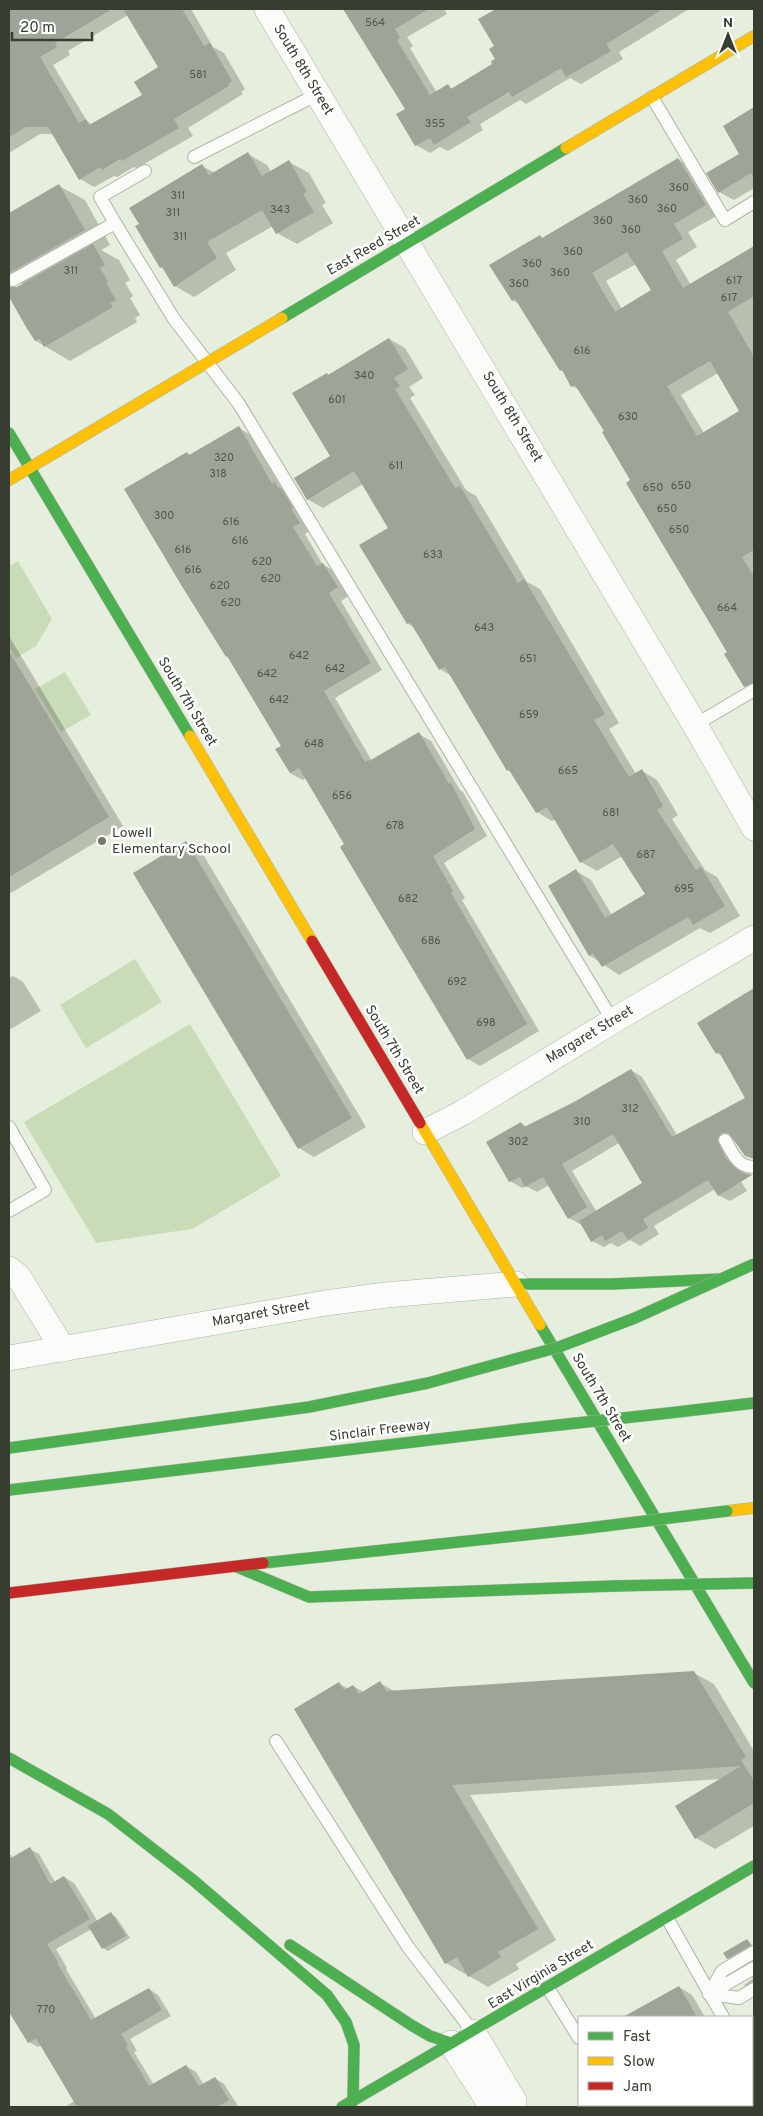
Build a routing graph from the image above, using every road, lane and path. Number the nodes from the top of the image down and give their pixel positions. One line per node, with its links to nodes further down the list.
1 (267, 9): 3 (street, South 8th Street)
2 (754, 36): 4 (main road, East Reed Street)
3 (318, 94): 5 (lane); 9 (street, South 8th Street)
4 (652, 97): 7 (lane); 9 (main road, East Reed Street)
5 (194, 157)
6 (145, 171): 8 (lane)
7 (754, 202)
8 (115, 223): 10 (lane); 11 (lane)
9 (407, 244): 11 (main road, East Reed Street); 16 (street, South 8th Street)
10 (13, 280)
11 (207, 362): 13 (main road, East Reed Street); 19 (lane)
12 (9, 432): 13 (main road, South 7th Street)
13 (30, 467): 14 (main road, East Reed Street); 21 (main road, South 7th Street)
14 (9, 480)
15 (754, 690): 16 (lane)
16 (696, 725): 17 (street, South 8th Street)
17 (754, 828)
18 (754, 938): 19 (street, Margaret Street)
19 (613, 1021): 21 (street, Margaret Street)
20 (9, 1126): 24 (lane)
21 (425, 1132): 28 (main road, South 7th Street)
22 (725, 1140): 23 (lane)
23 (754, 1167)
24 (9, 1211)
25 (754, 1264): 32 (main road, bridge)
26 (9, 1269): 29 (street)
27 (754, 1278): 28 (main road)
28 (516, 1284): 29 (street, Margaret Street); 38 (main road, South 7th Street)
29 (63, 1349): 30 (street, Margaret Street)
30 (9, 1358)
31 (754, 1403): 33 (main road, Sinclair Freeway, bridge)
32 (9, 1448)
33 (9, 1490)
34 (754, 1508): 35 (main road, bridge)
35 (236, 1566): 36 (main road, bridge); 37 (main road)
36 (754, 1583)
37 (9, 1593)
38 (754, 1683)
39 (276, 1740): 50 (lane)
40 (9, 1758): 42 (main road)
41 (752, 1872): 43 (main road, East Virginia Street)
42 (193, 1880): 52 (main road); 53 (main road)
43 (667, 1918): 46 (main road, East Virginia Street); 48 (lane)
44 (754, 1952): 48 (lane)
45 (754, 1968): 48 (lane)
46 (548, 1988): 50 (main road, East Virginia Street); 51 (lane)
47 (754, 1989): 48 (lane)
48 (709, 1994): 49 (lane)
49 (722, 2016)
50 (474, 2032): 52 (main road, East Virginia Street); 56 (street)
51 (578, 2036)
52 (451, 2043): 53 (main road, East Virginia Street); 55 (street)
53 (353, 2101): 54 (main road, East Virginia Street)
54 (342, 2107)
55 (492, 2107)
56 (512, 2107)

